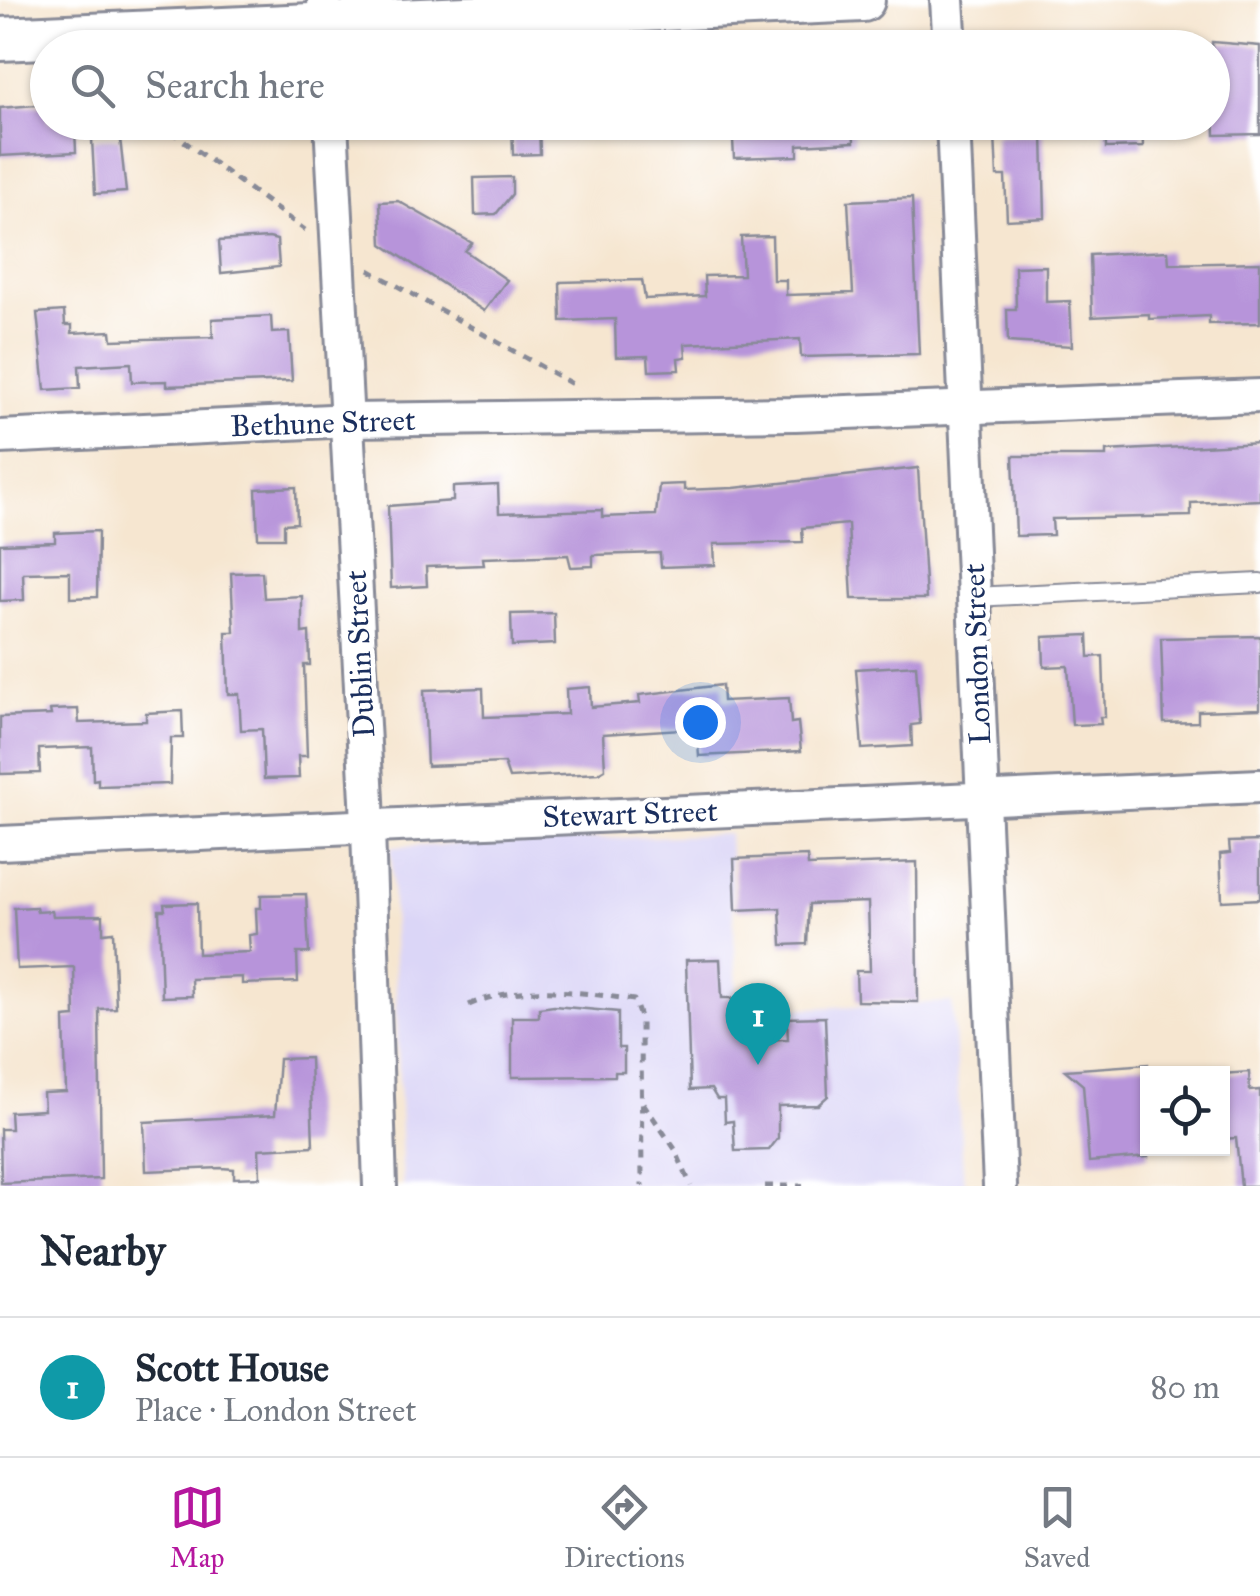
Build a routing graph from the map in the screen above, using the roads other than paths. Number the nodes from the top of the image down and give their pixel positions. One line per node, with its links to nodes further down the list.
1 (864, 0): 3 (street)
2 (948, 0): 5 (street)
3 (325, 24): 4 (street)
4 (203, 30)
5 (949, 30)
6 (30, 39): 7 (street)
7 (0, 40)
8 (332, 140): 12 (street, Dublin Street)
9 (954, 140): 11 (street, London Street)
10 (1260, 396): 11 (street, Bethune Street)
11 (966, 407): 12 (street, Bethune Street); 15 (street, London Street)
12 (350, 420): 13 (street, Bethune Street); 18 (street, Dublin Street)
13 (0, 437)
14 (1260, 583): 15 (lane)
15 (974, 597): 17 (street, London Street)
16 (1260, 786): 17 (street, Stewart Street)
17 (983, 799): 18 (street, Stewart Street); 21 (street, London Street)
18 (368, 825): 19 (street, Stewart Street); 20 (street, Dublin Street)
19 (0, 844)
20 (380, 1186)
21 (1000, 1186)

